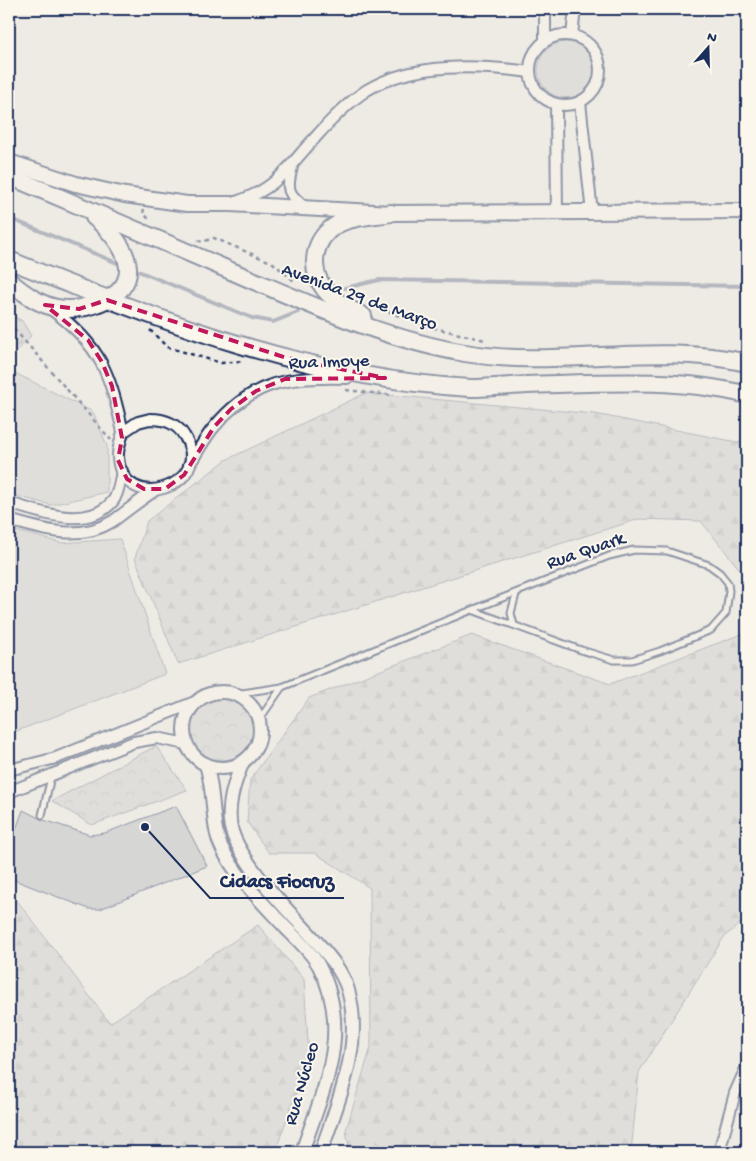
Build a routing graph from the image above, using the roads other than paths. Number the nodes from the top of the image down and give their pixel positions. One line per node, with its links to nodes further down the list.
1 (545, 9): 4 (street)
2 (575, 9): 3 (street)
3 (572, 35): 4 (street); 6 (street)
4 (545, 40): 5 (street)
5 (530, 72): 7 (street); 9 (street)
6 (580, 102): 7 (street); 16 (street)
7 (556, 104): 17 (street)
8 (9, 162): 11 (main road)
9 (292, 166): 11 (street); 13 (street)
10 (9, 176): 12 (main road, Avenida 29 de Março)
11 (230, 204): 13 (main road)
12 (78, 205): 20 (main road); 22 (main road, Avenida 29 de Março)
13 (306, 208): 15 (main road)
14 (747, 211): 16 (main road)
15 (391, 213): 17 (main road); 22 (main road)
16 (592, 213): 17 (main road)
17 (558, 214)
18 (9, 260): 20 (main road)
19 (9, 281): 21 (main road)
20 (112, 297): 21 (main road); 24 (main road)
21 (46, 305): 26 (street)
22 (400, 338): 23 (main road, Avenida 29 de Março)
23 (747, 363)
24 (385, 378): 25 (main road); 27 (street, Rua Imoye)
25 (747, 395)
26 (123, 432): 27 (street); 28 (street)
27 (189, 464): 29 (street)
28 (122, 471): 29 (street); 30 (street)
29 (154, 491): 31 (street)
30 (9, 504)
31 (9, 520)
32 (516, 594): 33 (lane, Rua Quark); 34 (lane); 34 (lane, Rua Quark)
33 (472, 610): 34 (lane, Rua Quark); 35 (lane, Rua Quark)
34 (514, 625)
35 (282, 686): 36 (lane, Rua Quark); 38 (lane)
36 (235, 694): 37 (street); 38 (street)
37 (195, 702): 39 (street); 42 (street)
38 (259, 720): 40 (street)
39 (186, 744): 41 (street); 43 (street)
40 (243, 762): 41 (street); 48 (street, Rua Núcleo)
41 (206, 765): 47 (street, Rua Núcleo)
42 (9, 770)
43 (51, 777): 44 (street); 45 (lane)
44 (9, 792)
45 (42, 815)
46 (747, 1066): 49 (street)
47 (302, 1152)
48 (321, 1152)
49 (719, 1152)

